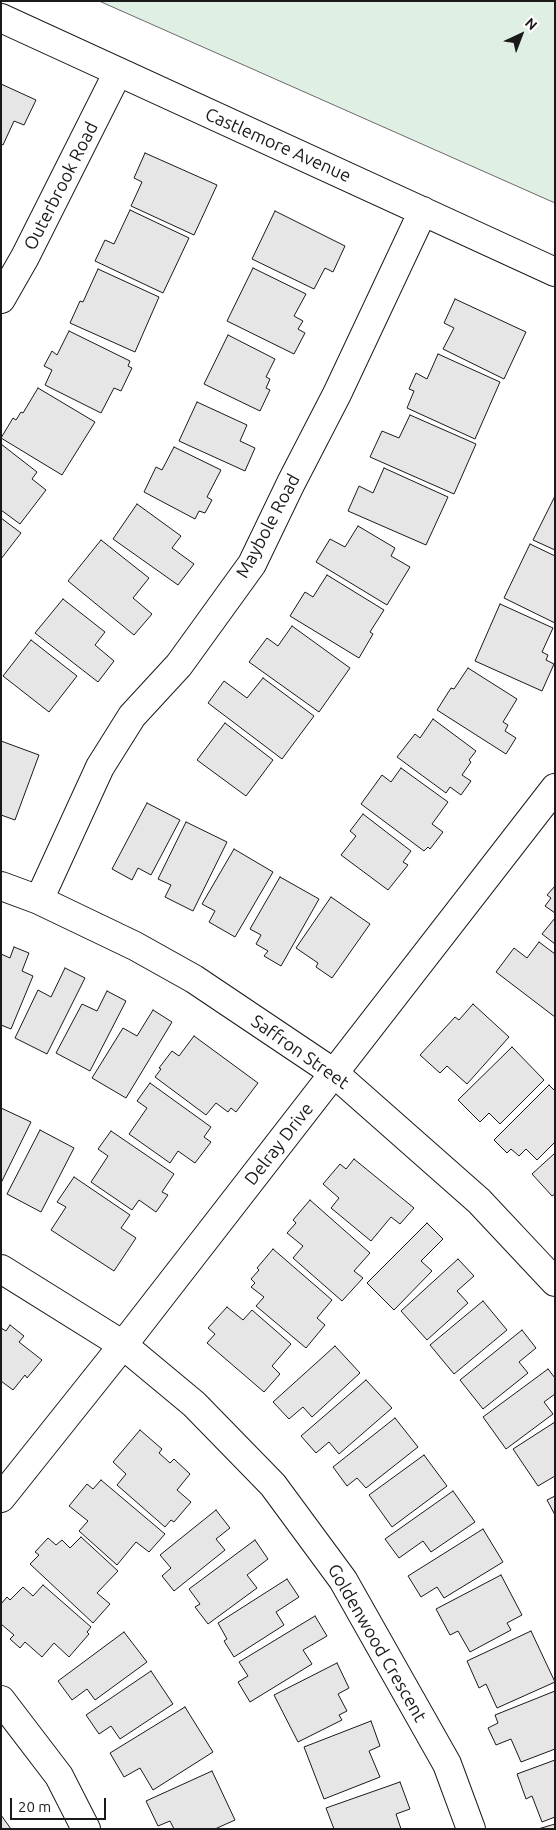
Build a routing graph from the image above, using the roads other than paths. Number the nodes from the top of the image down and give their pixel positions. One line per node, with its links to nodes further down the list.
1 (1, 18): 2 (street, Castlemore Avenue)
2 (118, 72): 3 (street, Castlemore Avenue); 5 (street, Outerbrook Road)
3 (423, 211): 4 (street, Castlemore Avenue); 8 (street, Maybole Road)
4 (555, 272)
5 (1, 299)
6 (555, 788): 9 (street, Delray Drive)
7 (1, 886): 8 (street, Saffron Street)
8 (39, 900): 9 (street, Saffron Street)
9 (334, 1073): 11 (street, Saffron Street); 12 (street, Delray Drive)
10 (1, 1269): 12 (street, Goldenwood Crescent)
11 (555, 1282)
12 (123, 1345): 13 (street, Delray Drive); 16 (street, Goldenwood Crescent)
13 (1, 1498)
14 (1, 1700): 15 (street)
15 (86, 1829)
16 (470, 1829)

